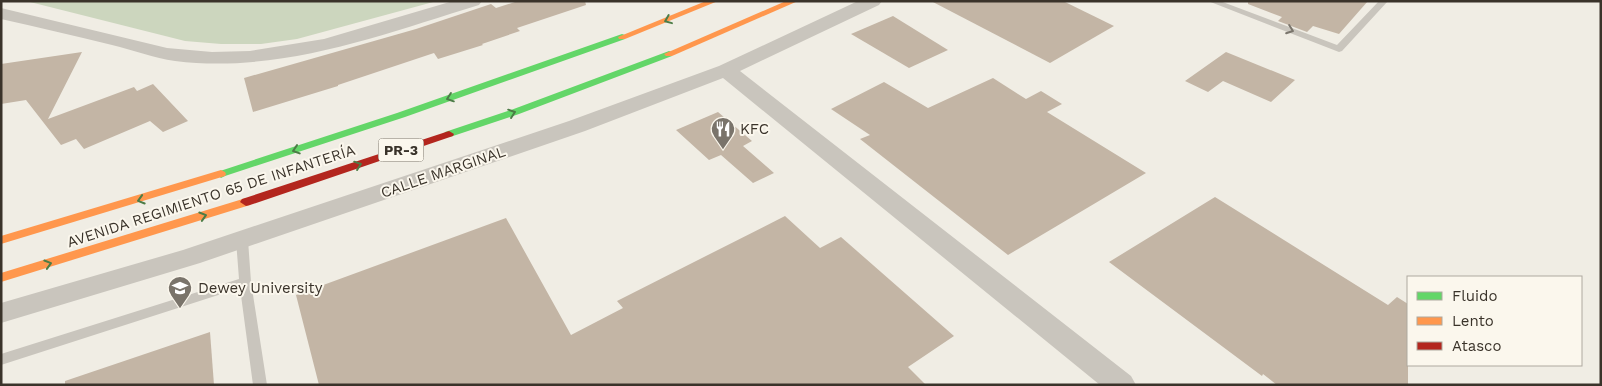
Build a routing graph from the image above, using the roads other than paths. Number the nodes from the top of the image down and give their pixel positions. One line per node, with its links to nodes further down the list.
1 (473, 1): 8 (street)
2 (714, 1): 13 (main road, AVENIDA REGIMIENTO 65 DE INFANTERÍA / PR-3, one-way to 13)
3 (794, 1): 15 (main road, AVENIDA REGIMIENTO 65 DE INFANTERÍA / PR-3, one-way to 3)
4 (873, 1): 12 (street, CALLE MARGINAL)
5 (1212, 1): 7 (lane)
6 (1384, 1): 11 (lane)
7 (1236, 10): 9 (lane); 11 (lane, one-way to 11)
8 (1, 13)
9 (1279, 19)
10 (1309, 30): 11 (lane)
11 (1320, 41)
12 (726, 70): 14 (street, CALLE MARGINAL); 20 (street)
13 (1, 240)
14 (242, 240): 16 (lane); 17 (street, CALLE MARGINAL)
15 (1, 278)
16 (245, 282): 18 (lane); 19 (lane)
17 (1, 313)
18 (1, 360)
19 (260, 385)
20 (1121, 385)

